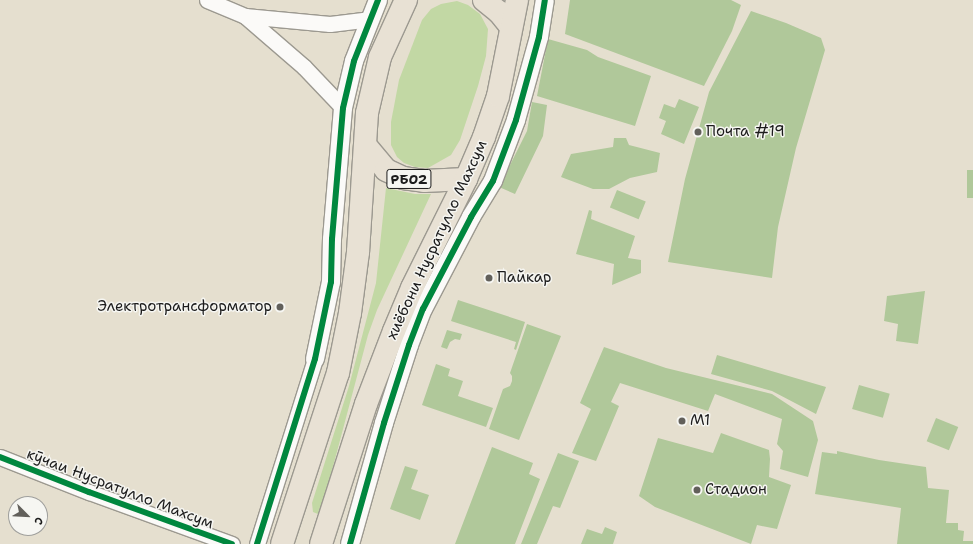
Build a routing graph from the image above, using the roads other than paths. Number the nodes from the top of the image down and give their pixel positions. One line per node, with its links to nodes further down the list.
1 (207, 0): 7 (street)
2 (378, 0): 8 (street)
3 (406, 0): 11 (highway, РБ02)
4 (484, 0): 9 (highway)
5 (516, 0): 9 (highway, хиёбони Нусратулло Махсум)
6 (545, 0): 19 (street)
7 (244, 16): 8 (street); 10 (street)
8 (369, 19): 10 (street)
9 (511, 27): 12 (highway, хиёбони Нусратулло Махсум)
10 (343, 108): 13 (street)
11 (366, 146): 12 (highway, РБ02); 17 (highway, РБ02)
12 (466, 179): 18 (highway, хиёбони Нусратулло Махсум)
13 (315, 359): 16 (street)
14 (0, 457): 15 (street, кӯчаи Нусратулло Махсум)
15 (232, 544)
16 (257, 544)
17 (282, 544)
18 (321, 544)
19 (350, 544)

